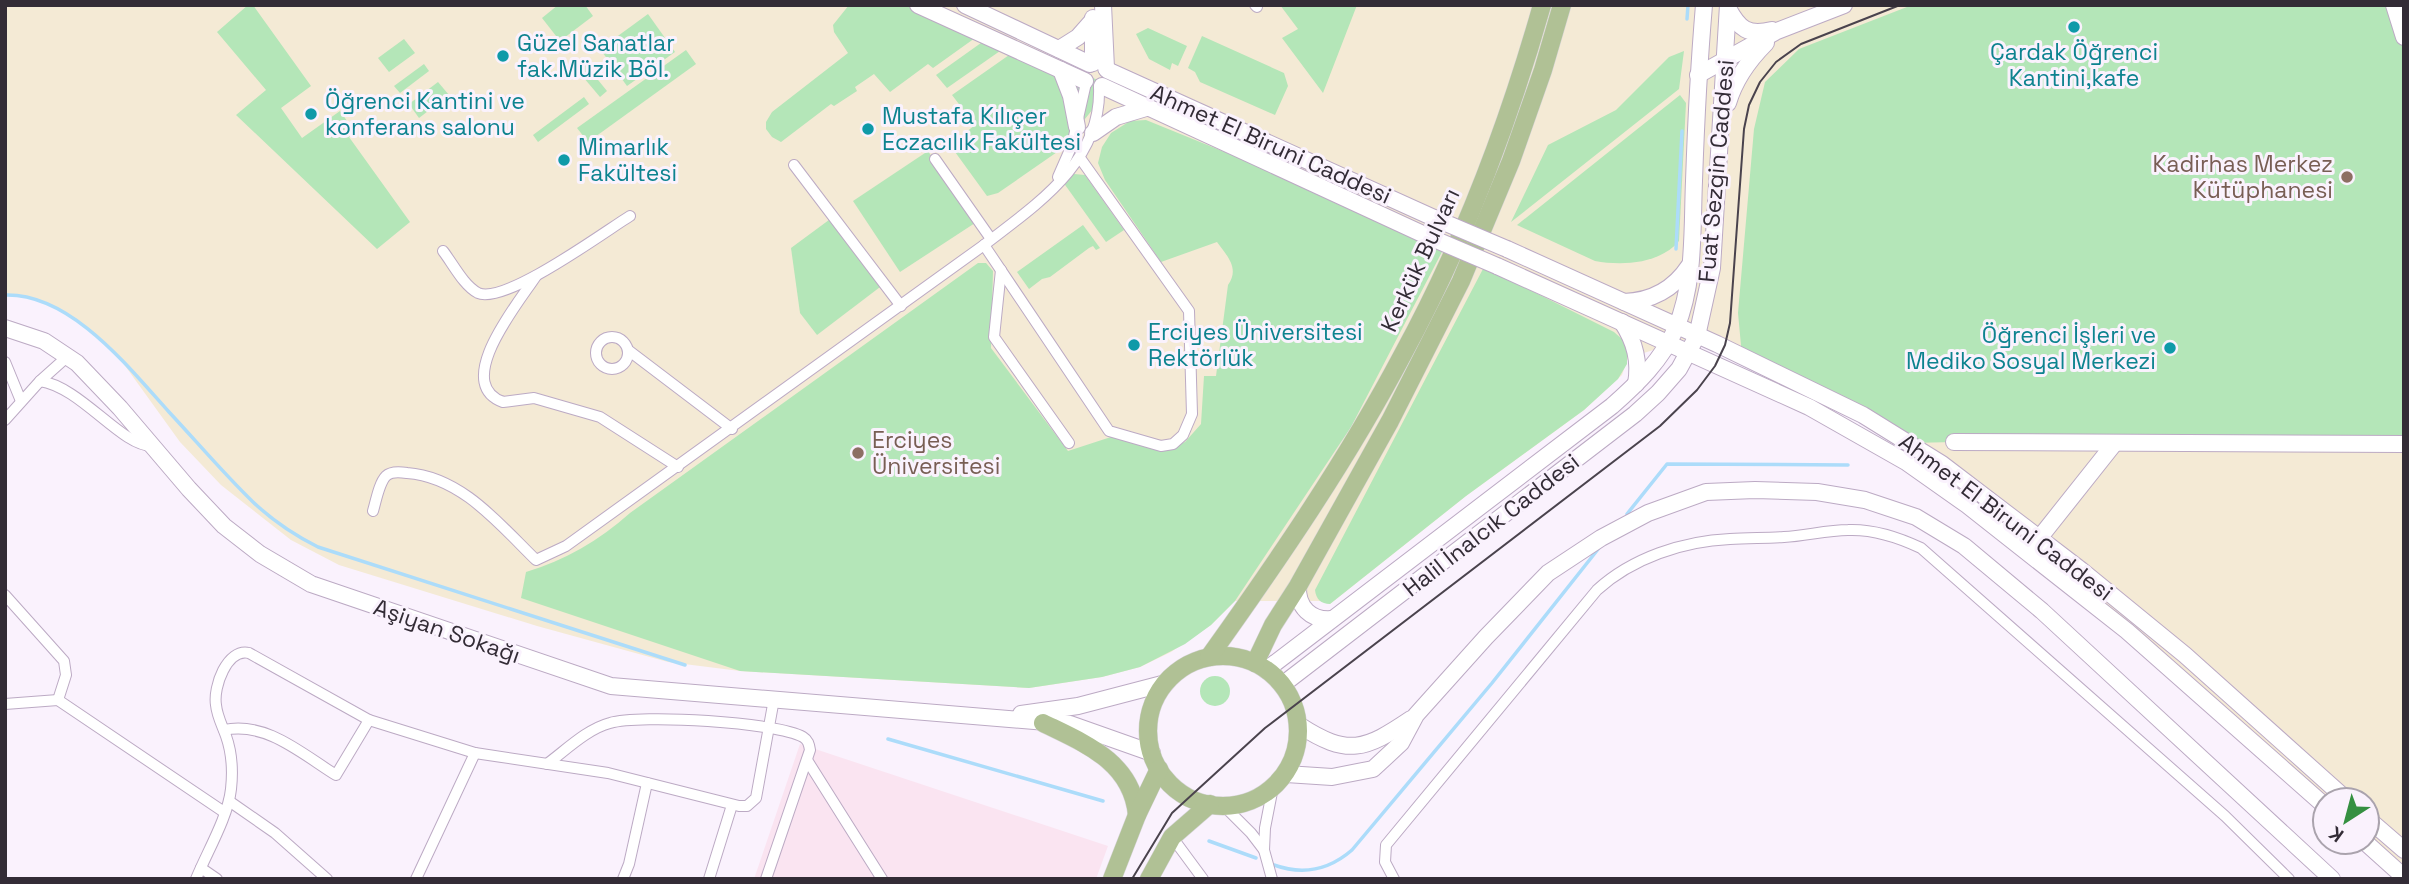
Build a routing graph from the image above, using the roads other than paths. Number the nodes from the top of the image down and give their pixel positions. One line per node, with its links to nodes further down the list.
1 (918, 5): 15 (street, Ahmet El Biruni Caddesi)
2 (965, 5): 13 (street, Ahmet El Biruni Caddesi)
3 (1103, 5): 16 (street)
4 (1542, 5): 59 (main road, Kerkük Bulvarı)
5 (1562, 5): 56 (main road, Kerkük Bulvarı)
6 (1704, 5): 17 (street, Fuat Sezgin Caddesi)
7 (1844, 5): 11 (street)
8 (2394, 5): 12 (street)
9 (1728, 7): 11 (street); 14 (street, Fuat Sezgin Caddesi)
10 (1093, 12): 13 (street); 16 (street)
11 (1798, 23): 14 (street); 19 (street)
12 (2404, 37)
13 (1059, 49): 16 (street, Ahmet El Biruni Caddesi)
14 (1726, 58): 17 (street); 19 (street, Fuat Sezgin Caddesi)
15 (1060, 70): 16 (street, Ahmet El Biruni Caddesi); 20 (street)
16 (1096, 75): 18 (street, Ahmet El Biruni Caddesi); 20 (street); 20 (street); 31 (street, Ahmet El Biruni Caddesi, bridge)
17 (1698, 75): 28 (street, Fuat Sezgin Caddesi)
18 (1146, 108): 20 (street); 33 (street, Ahmet El Biruni Caddesi, bridge)
19 (1722, 122): 36 (street, Fuat Sezgin Caddesi)
20 (1085, 130): 21 (street); 24 (street)
21 (1080, 158): 24 (street); 29 (street)
22 (935, 159): 26 (street)
23 (794, 165): 32 (street)
24 (1046, 195): 26 (street)
25 (630, 215): 30 (street)
26 (988, 242): 29 (street); 32 (street)
27 (443, 251): 30 (street)
28 (1690, 264): 31 (street); 34 (street, Fuat Sezgin Caddesi)
29 (1001, 270): 48 (street)
30 (536, 276): 52 (street)
31 (1623, 302): 34 (street, Ahmet El Biruni Caddesi)
32 (901, 306): 46 (street)
33 (1622, 322): 37 (street, Ahmet El Biruni Caddesi); 43 (street)
34 (1677, 326): 36 (street, Ahmet El Biruni Caddesi); 37 (street, Fuat Sezgin Caddesi)
35 (5, 328): 40 (street, Aşiyan Sokağı)
36 (1697, 336): 39 (street, Fuat Sezgin Caddesi); 54 (street, Ahmet El Biruni Caddesi)
37 (1669, 343): 39 (street, Ahmet El Biruni Caddesi); 43 (street, Halil İnalcık Caddesi)
38 (628, 350): 46 (street)
39 (1689, 352): 55 (street, Ahmet El Biruni Caddesi); 62 (street, Halil İnalcık Caddesi)
40 (68, 356): 42 (street); 51 (street, Aşiyan Sokağı)
41 (5, 362): 44 (street)
42 (40, 381): 44 (street); 51 (street)
43 (1636, 384): 58 (street, Halil İnalcık Caddesi)
44 (21, 401): 45 (street)
45 (5, 420)
46 (732, 429): 52 (street)
47 (1954, 442): 49 (street)
48 (1069, 443)
49 (2114, 444): 50 (street); 54 (street)
50 (2404, 444)
51 (152, 446): 64 (street, Aşiyan Sokağı)
52 (678, 467): 53 (street)
53 (373, 511)
54 (2039, 537): 55 (street); 79 (street, Ahmet El Biruni Caddesi)
55 (2027, 553): 80 (street, Ahmet El Biruni Caddesi)
56 (1298, 586): 58 (street); 60 (main road, Kerkük Bulvarı)
57 (5, 594): 63 (street)
58 (1332, 619): 60 (street, Halil İnalcık Caddesi)
59 (1209, 657): 60 (main road); 61 (main road)
60 (1261, 666): 62 (main road)
61 (1166, 683): 67 (street, Aşiyan Sokağı); 75 (main road)
62 (1282, 685): 70 (main road)
63 (58, 699): 65 (street); 84 (street)
64 (774, 699): 67 (street, Aşiyan Sokağı); 71 (street)
65 (5, 704)
66 (1416, 715): 70 (street); 77 (street); 106 (street)
67 (987, 716): 69 (street, Aşiyan Sokağı)
68 (369, 720): 72 (street); 72 (street); 73 (street)
69 (1043, 723): 75 (street, Aşiyan Sokağı); 85 (main road)
70 (1299, 724): 77 (main road)
71 (769, 726): 74 (street); 76 (street); 82 (street)
72 (224, 730): 81 (street)
73 (475, 753): 76 (street); 95 (street)
74 (807, 760): 98 (street); 99 (street)
75 (1155, 761): 83 (main road); 85 (main road)
76 (547, 764): 78 (street)
77 (1280, 780): 83 (main road); 88 (street)
78 (647, 783): 82 (street); 96 (street)
79 (2331, 786)
80 (2311, 794)
81 (229, 801): 84 (street); 94 (street)
82 (732, 805): 97 (street)
83 (1217, 805): 87 (main road); 88 (street)
84 (224, 812): 91 (street)
85 (1137, 815): 100 (main road)
86 (2381, 830): 89 (street)
87 (1172, 837): 101 (main road); 102 (street)
88 (1264, 850): 103 (street)
89 (2404, 850)
90 (2381, 856): 92 (street)
91 (198, 873): 93 (street)
92 (2404, 877)
93 (217, 879)
94 (327, 879)
95 (416, 879)
96 (622, 879)
97 (709, 879)
98 (766, 879)
99 (882, 879)
100 (1112, 879)
101 (1149, 879)
102 (1203, 879)
103 (1272, 879)
104 (1394, 879): 105 (street)
105 (2289, 879)
106 (2332, 879)

